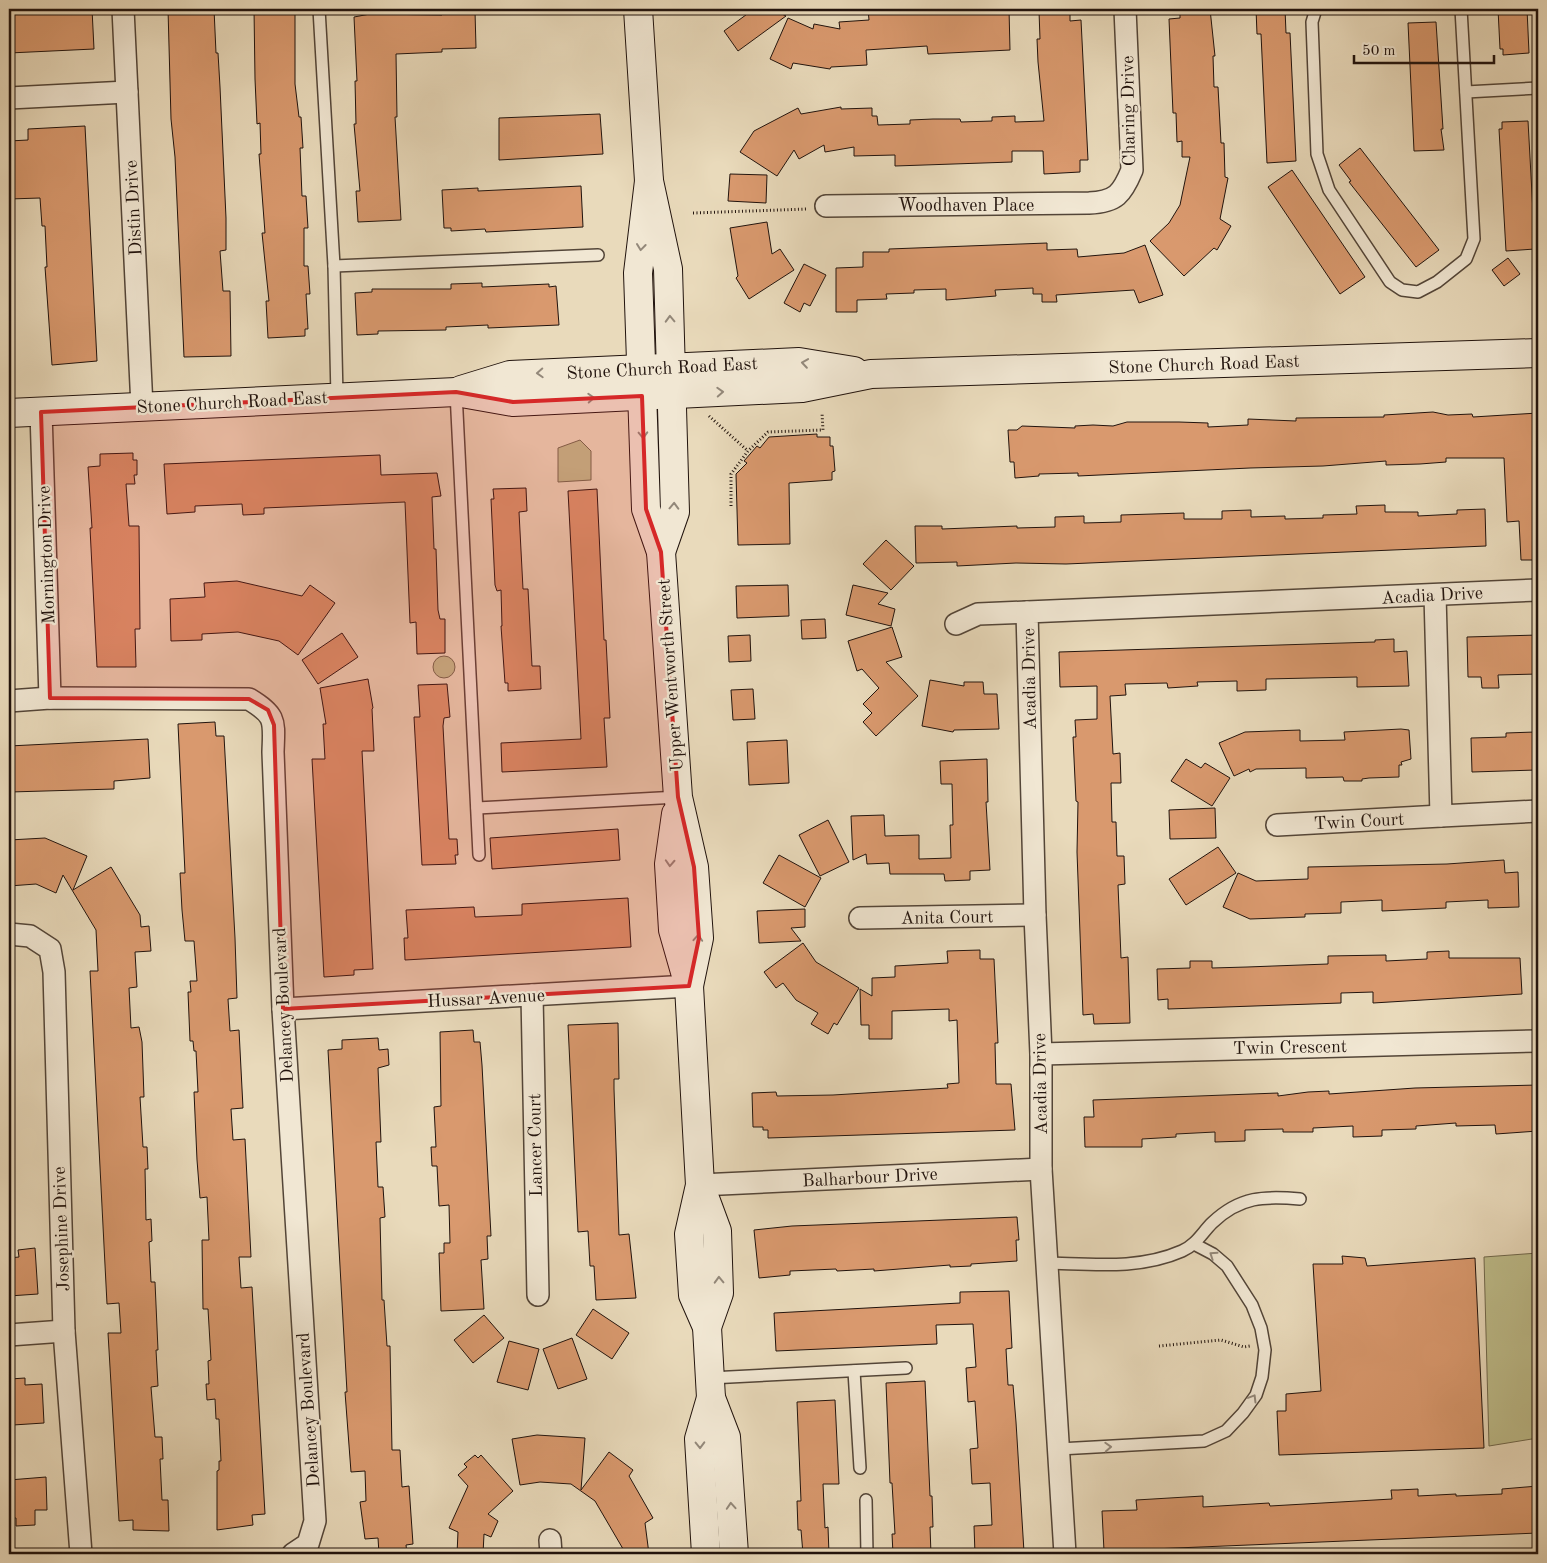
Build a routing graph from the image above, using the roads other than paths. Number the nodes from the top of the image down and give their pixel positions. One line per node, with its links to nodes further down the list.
1 (123, 9): 8 (street, Distin Drive)
2 (318, 9): 15 (lane)
3 (638, 9): 11 (main road, Upper Wentworth Street)
4 (1125, 9): 12 (street, Charing Drive)
5 (1316, 9): 9 (lane)
6 (1462, 9): 9 (lane)
7 (1538, 88): 9 (lane)
8 (127, 92): 10 (street); 24 (street, Distin Drive)
9 (1466, 92)
10 (9, 98)
11 (649, 181): 17 (main road, Upper Wentworth Street, one-way to 11); 18 (main road, Upper Wentworth Street, one-way to 18)
12 (1106, 202): 13 (street, Woodhaven Place)
13 (826, 206)
14 (598, 255): 15 (lane)
15 (334, 266): 23 (lane)
16 (1538, 353): 19 (main road, Stone Church Road East)
17 (671, 368): 18 (main road, Stone Church Road East); 19 (main road, Stone Church Road East, one-way to 17); 21 (main road, Upper Wentworth Street)
18 (641, 369): 20 (main road, Stone Church Road East, one-way to 20); 22 (main road, Upper Wentworth Street)
19 (871, 374): 21 (main road, Stone Church Road East, one-way to 19)
20 (456, 392): 22 (main road, Stone Church Road East, one-way to 22); 23 (main road, Stone Church Road East); 35 (lane)
21 (672, 394): 22 (main road, Stone Church Road East); 27 (main road, Upper Wentworth Street, one-way to 21)
22 (642, 396): 27 (main road, Upper Wentworth Street, one-way to 27)
23 (337, 397): 24 (main road, Stone Church Road East)
24 (142, 407): 25 (main road, Stone Church Road East)
25 (41, 412): 26 (main road, Stone Church Road East); 32 (street, Mornington Drive)
26 (9, 413)
27 (661, 552): 34 (main road, Upper Wentworth Street)
28 (1538, 590): 29 (street, Acadia Drive)
29 (1435, 595): 30 (street, Acadia Drive); 37 (street)
30 (1027, 612): 31 (street, Acadia Drive); 40 (street, Acadia Drive)
31 (956, 624)
32 (50, 698): 33 (street, Delancey Boulevard); 45 (street, Delancey Boulevard)
33 (9, 701)
34 (678, 797): 35 (lane); 43 (main road, Upper Wentworth Street)
35 (477, 808): 39 (lane)
36 (1538, 811): 37 (street)
37 (1441, 816): 38 (street, Twin Court)
38 (1277, 825)
39 (479, 855)
40 (1034, 915): 41 (street, Anita Court); 47 (street, Acadia Drive)
41 (860, 918)
42 (9, 934): 54 (street, Josephine Drive)
43 (689, 986): 44 (street, Hussar Avenue); 49 (main road, Upper Wentworth Street)
44 (532, 995): 45 (street, Hussar Avenue); 53 (street, Lancer Court)
45 (282, 1009): 63 (street, Delancey Boulevard)
46 (1538, 1041): 47 (street, Twin Crescent)
47 (1041, 1054): 48 (street, Acadia Drive)
48 (1040, 1169): 49 (street, Balharbour Drive); 52 (street, Acadia Drive)
49 (700, 1185): 58 (main road, Upper Wentworth Street)
50 (1300, 1198): 51 (lane)
51 (1194, 1244): 52 (lane); 59 (lane, one-way to 51)
52 (1046, 1263): 59 (street, Acadia Drive)
53 (538, 1295)
54 (64, 1331): 55 (street); 62 (street, Josephine Drive)
55 (9, 1335)
56 (906, 1368): 57 (lane)
57 (854, 1371): 58 (lane); 60 (lane)
58 (711, 1388): 64 (main road, Upper Wentworth Street, one-way to 64); 65 (main road, Upper Wentworth Street, one-way to 58)
59 (1059, 1449): 67 (street, Acadia Drive)
60 (860, 1468)
61 (866, 1500): 66 (lane)
62 (80, 1554)
63 (293, 1554)
64 (706, 1554)
65 (734, 1554)
66 (866, 1554)
67 (1065, 1554)

